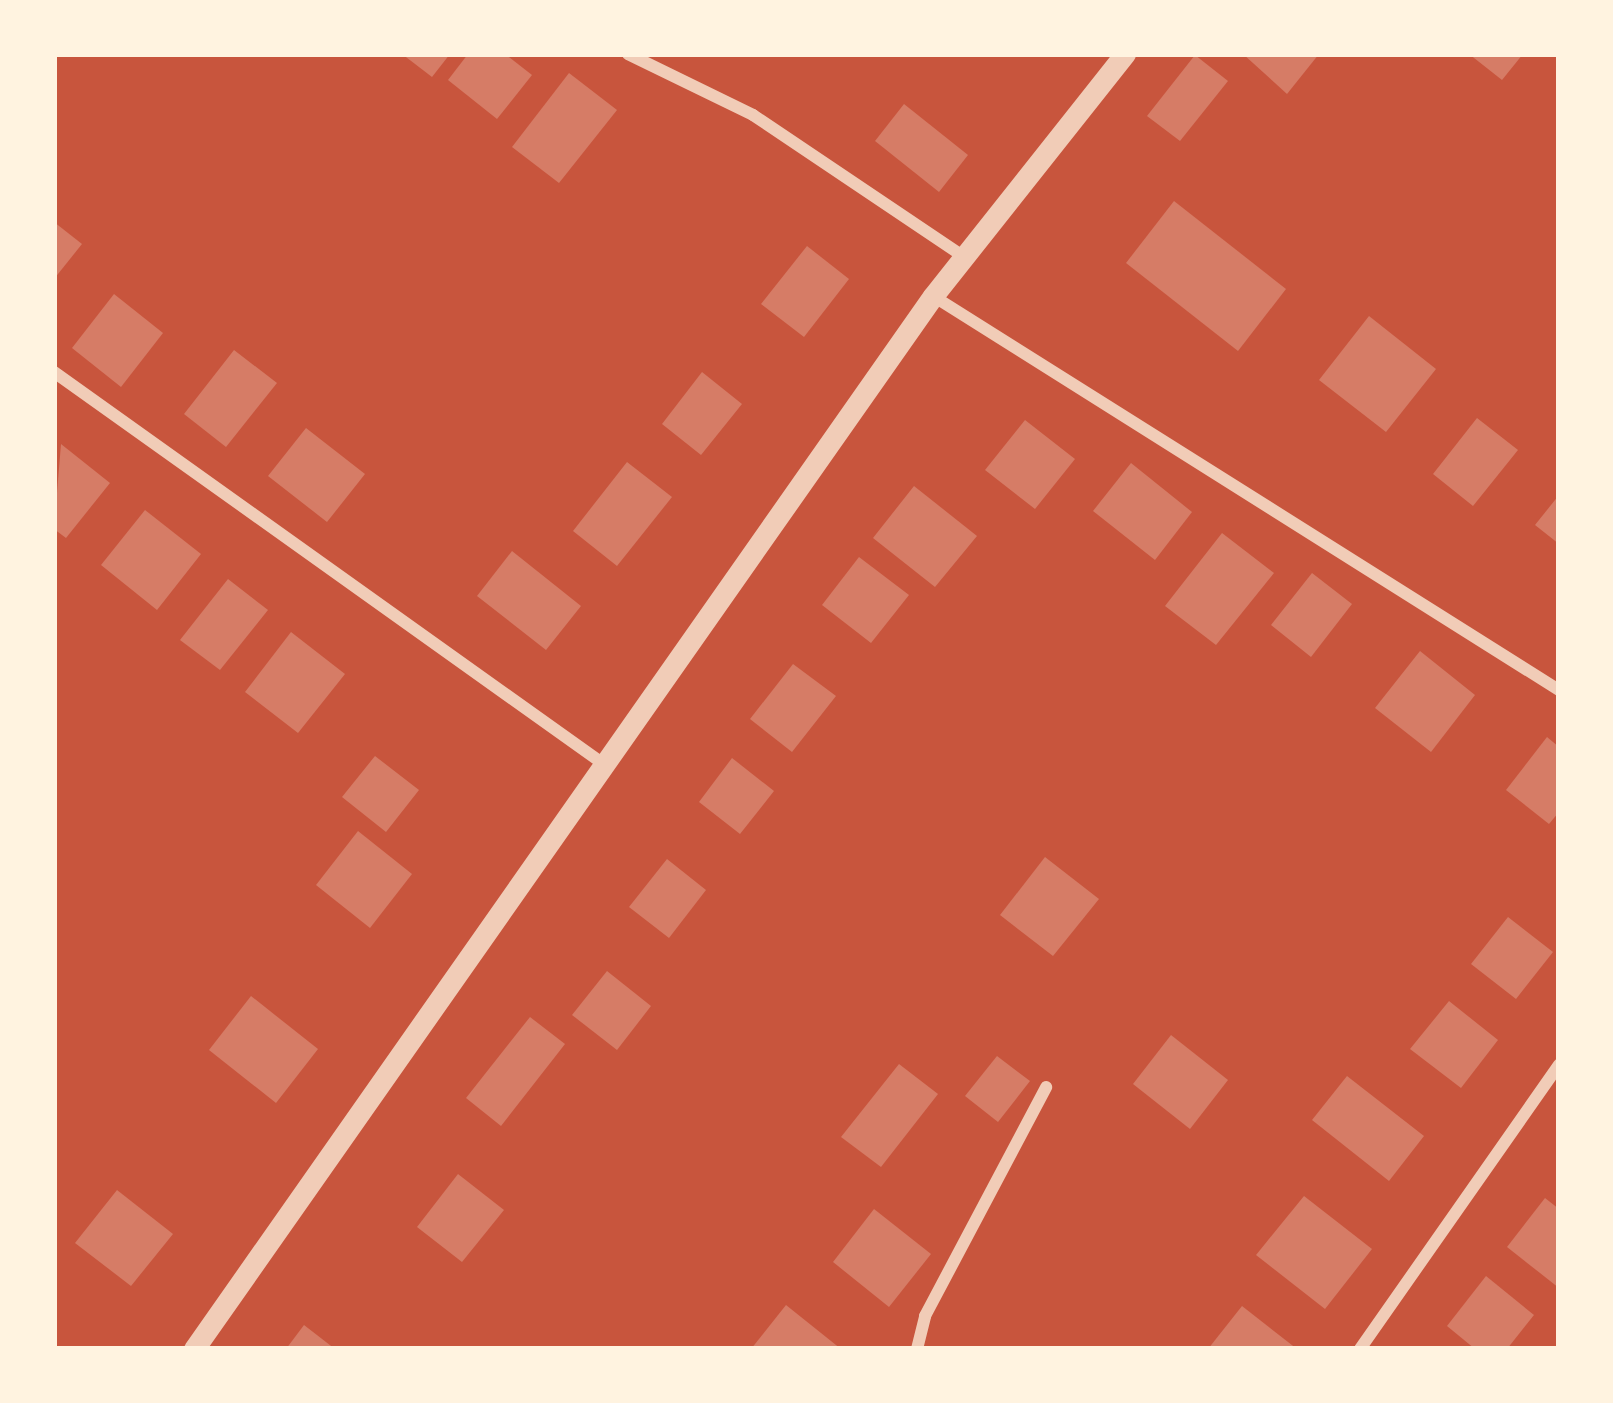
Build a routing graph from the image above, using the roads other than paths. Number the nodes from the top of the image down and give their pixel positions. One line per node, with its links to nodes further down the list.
1 (628, 54): 3 (street)
2 (1125, 54): 3 (street)
3 (964, 257): 4 (street)
4 (933, 296): 6 (street); 7 (street)
5 (54, 372): 7 (street)
6 (1559, 691)
7 (605, 765): 10 (street)
8 (1559, 1066): 12 (street)
9 (1046, 1087): 11 (street)
10 (194, 1349)
11 (917, 1349)
12 (1360, 1349)

